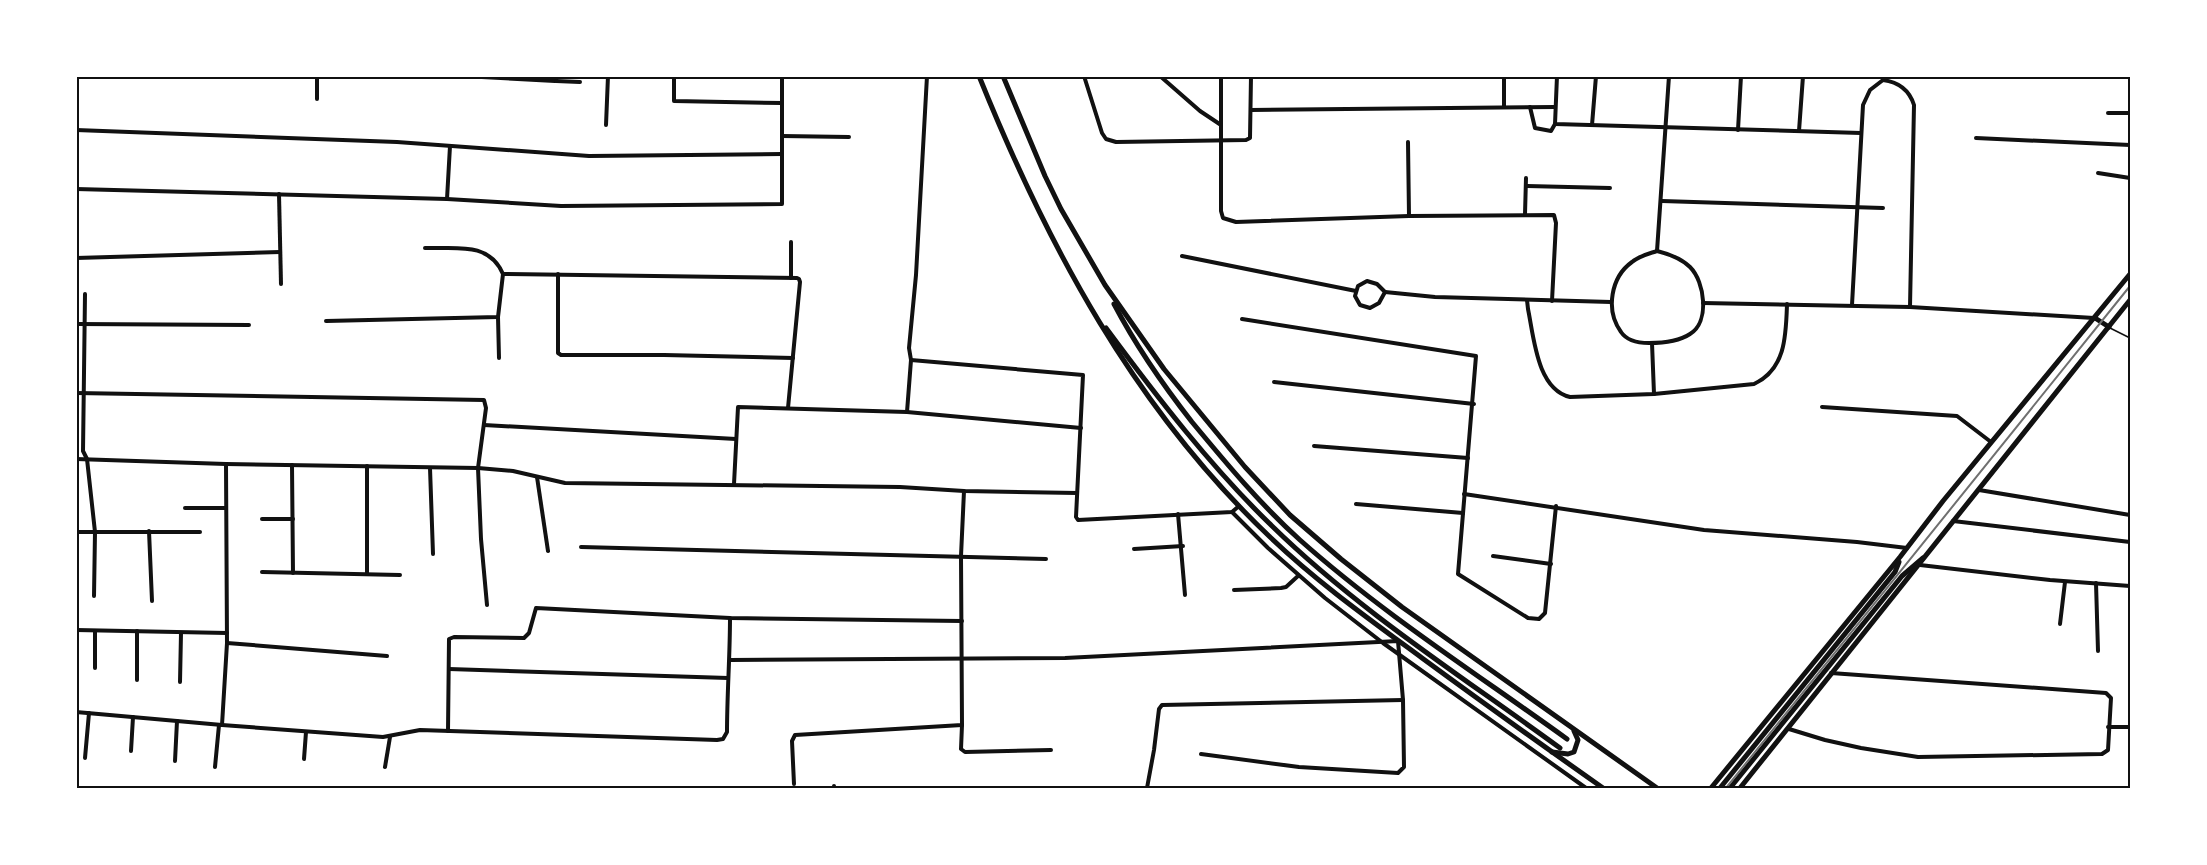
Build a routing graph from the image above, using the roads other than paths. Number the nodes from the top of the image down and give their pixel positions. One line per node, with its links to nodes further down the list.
1 (317, 76): 22 (street)
2 (463, 76): 20 (street)
3 (608, 76): 31 (street)
4 (674, 76): 23 (street)
5 (782, 76): 23 (street)
6 (927, 76): 96 (street)
7 (979, 76): 75 (main road)
8 (1003, 76): 71 (main road)
9 (1084, 76): 42 (street)
10 (1221, 76): 32 (street)
11 (1251, 76): 27 (street)
12 (1504, 76): 24 (street)
13 (1557, 76): 26 (street)
14 (1596, 76): 33 (street)
15 (1669, 76): 34 (street)
16 (1742, 76): 36 (street)
17 (1803, 76): 37 (street)
18 (1161, 77): 32 (street)
19 (1883, 78): 38 (street); 83 (street)
20 (557, 79): 21 (street)
21 (580, 82)
22 (317, 99)
23 (782, 103): 39 (street)
24 (1504, 107): 25 (street); 27 (street)
25 (1530, 107): 26 (street); 30 (street)
26 (1556, 107): 30 (street)
27 (1251, 110): 42 (street)
28 (2108, 113): 29 (street)
29 (2130, 113)
30 (1556, 122): 33 (street)
31 (606, 125)
32 (1222, 125): 42 (street)
33 (1592, 125): 34 (street)
34 (1667, 128): 36 (street); 55 (street)
35 (76, 130): 45 (street)
36 (1738, 130): 37 (street)
37 (1799, 131): 38 (street)
38 (1861, 133): 56 (street)
39 (782, 136): 40 (street); 46 (street)
40 (849, 137)
41 (1976, 138): 44 (street)
42 (1222, 140): 59 (street)
43 (1408, 142): 59 (street)
44 (2130, 145)
45 (450, 146): 46 (street); 54 (street)
46 (782, 154): 54 (street)
47 (2098, 173): 49 (street)
48 (1526, 178): 50 (street)
49 (2130, 178)
50 (1527, 186): 51 (street); 58 (street)
51 (1610, 188)
52 (76, 189): 53 (street)
53 (279, 194): 54 (street); 63 (street)
54 (447, 198)
55 (1662, 201): 56 (street); 62 (street)
56 (1857, 207): 57 (street); 82 (street)
57 (1883, 208)
58 (1525, 214): 59 (street); 78 (street)
59 (1409, 216)
60 (791, 242): 69 (street)
61 (425, 248): 66 (street)
62 (1657, 251): 79 (street); 80 (street)
63 (280, 252): 65 (street); 70 (street)
64 (1182, 256): 72 (street)
65 (76, 258)
66 (503, 274): 67 (street); 84 (street)
67 (558, 274): 69 (street); 95 (street)
68 (2130, 274): 85 (main road)
69 (791, 278): 95 (street)
70 (281, 284)
71 (1105, 285): 197 (main road); 204 (main road)
72 (1356, 291): 73 (street); 73 (street)
73 (1385, 292): 76 (street)
74 (85, 294): 89 (street)
75 (1084, 299): 125 (main road); 205 (main road)
76 (1527, 300): 78 (street); 100 (street)
77 (2130, 300): 91 (main road)
78 (1552, 301): 79 (street)
79 (1611, 302): 93 (street)
80 (1703, 303): 81 (street); 93 (street)
81 (1787, 304): 82 (street); 100 (street)
82 (1852, 305): 83 (street)
83 (1910, 307): 85 (street)
84 (498, 317): 87 (street); 94 (street)
85 (2095, 318): 91 (main road); 108 (main road)
86 (1242, 319): 101 (street)
87 (327, 321)
88 (76, 324): 89 (street)
89 (85, 324): 90 (street); 99 (street)
90 (249, 326)
91 (2109, 327): 92 (lane); 120 (main road)
92 (2130, 338)
93 (1652, 343): 100 (street)
94 (499, 358)
95 (793, 358): 103 (street)
96 (911, 360): 104 (street); 106 (street)
97 (1274, 382): 101 (street)
98 (76, 393): 99 (street)
99 (84, 393): 105 (street); 112 (street)
100 (1654, 394)
101 (1474, 404): 110 (street)
102 (1822, 407): 108 (street)
103 (788, 408): 104 (street); 107 (street)
104 (907, 412): 106 (street)
105 (484, 426): 107 (street); 117 (street)
106 (1081, 428): 122 (street)
107 (736, 439): 119 (street)
108 (1991, 442): 143 (main road)
109 (1314, 446): 110 (street)
110 (1468, 458): 123 (street)
111 (76, 459): 112 (street)
112 (87, 459): 113 (street); 138 (street)
113 (226, 464): 114 (street); 128 (street)
114 (292, 465): 115 (street); 134 (street)
115 (367, 466): 116 (street); 156 (street)
116 (430, 468): 117 (street); 146 (street)
117 (478, 468): 118 (street); 166 (street)
118 (537, 477): 119 (street); 145 (street)
119 (734, 484): 121 (street)
120 (1979, 490): 132 (street); 135 (main road)
121 (964, 491): 122 (street); 148 (street)
122 (1077, 493): 131 (street)
123 (1464, 494): 126 (street); 130 (street)
124 (1356, 504): 130 (street)
125 (1239, 506): 129 (street); 176 (main road)
126 (1556, 507): 143 (street); 152 (street)
127 (185, 508): 128 (street)
128 (226, 508): 175 (street)
129 (1232, 512): 131 (street); 158 (street)
130 (1463, 513): 152 (street)
131 (1178, 514): 141 (street)
132 (2130, 515)
133 (262, 519): 134 (street)
134 (293, 519): 155 (street)
135 (1953, 521): 140 (street); 147 (main road)
136 (149, 531): 138 (street); 139 (street); 165 (street)
137 (76, 532): 138 (street)
138 (95, 532): 164 (street)
139 (200, 532)
140 (2130, 542)
141 (1182, 546): 144 (street); 163 (street)
142 (581, 548): 148 (street)
143 (1907, 548): 150 (main road)
144 (1134, 549)
145 (549, 551)
146 (433, 554)
147 (1928, 554): 153 (main road); 167 (main road)
148 (961, 556): 151 (street); 169 (street)
149 (1493, 556): 152 (street)
150 (1900, 557): 167 (main road); 215 (main road)
151 (1046, 559)
152 (1551, 564)
153 (1920, 565): 159 (street); 186 (main road)
154 (262, 572): 155 (street)
155 (293, 573): 156 (street)
156 (367, 574): 157 (street)
157 (400, 575)
158 (1298, 576): 162 (street); 178 (street)
159 (2065, 582): 160 (street); 170 (street)
160 (2096, 583): 161 (street); 179 (street)
161 (2130, 586)
162 (1234, 590)
163 (1185, 595)
164 (94, 596)
165 (152, 601)
166 (487, 605)
167 (1869, 610): 223 (main road); 224 (main road)
168 (730, 618): 169 (street); 183 (street); 185 (street)
169 (962, 621): 182 (street)
170 (2060, 624)
171 (76, 630): 172 (street)
172 (95, 631): 173 (street); 184 (street)
173 (137, 631): 174 (street); 188 (street)
174 (181, 633): 175 (street); 189 (street)
175 (227, 633): 177 (street)
176 (1398, 641): 178 (street); 181 (street); 208 (main road)
177 (227, 643): 180 (street); 195 (street)
178 (1383, 643): 181 (street); 182 (street)
179 (2098, 651)
180 (387, 656)
181 (1400, 656): 190 (street); 219 (street)
182 (961, 658): 183 (street); 196 (street)
183 (730, 660): 187 (street)
184 (95, 668)
185 (448, 669): 187 (street); 201 (street)
186 (1831, 673): 198 (street); 200 (main road)
187 (728, 678): 201 (street)
188 (136, 680)
189 (180, 682)
190 (1403, 700): 209 (street); 218 (street)
191 (76, 712): 192 (street)
192 (89, 713): 193 (street); 210 (street)
193 (133, 717): 194 (street); 207 (street)
194 (177, 720): 195 (street); 212 (street)
195 (220, 725): 202 (street); 213 (street)
196 (962, 726): 206 (street); 216 (street)
197 (1572, 727): 208 (main road); 221 (main road)
198 (2108, 727): 199 (street); 200 (street)
199 (2130, 727)
200 (1789, 729): 217 (main road)
201 (448, 731): 203 (street)
202 (306, 732): 203 (street); 211 (street)
203 (390, 737): 214 (street)
204 (1567, 739)
205 (1560, 748)
206 (1051, 750)
207 (131, 751)
208 (1550, 751): 220 (main road)
209 (1201, 754)
210 (85, 758)
211 (304, 759)
212 (175, 761)
213 (215, 767)
214 (385, 767)
215 (1725, 771): 217 (main road); 222 (main road)
216 (794, 784)
217 (1741, 787)
218 (1147, 789)
219 (1586, 789)
220 (1603, 789)
221 (1657, 789)
222 (1711, 789)
223 (1720, 789)
224 (1730, 789)

